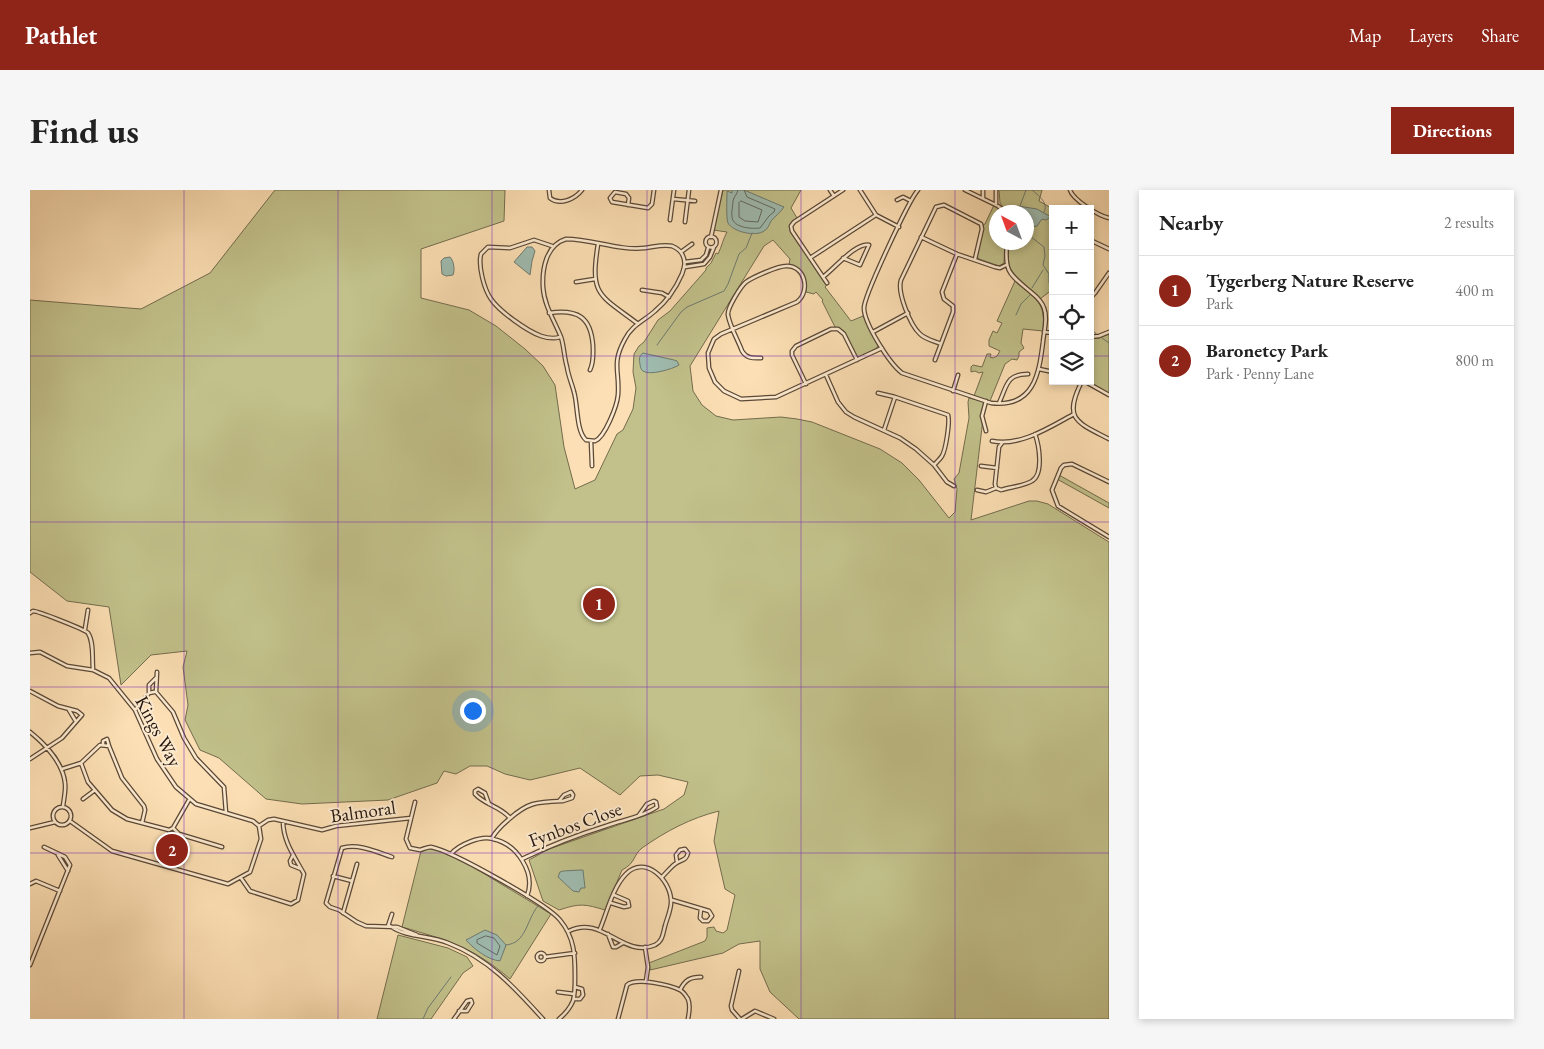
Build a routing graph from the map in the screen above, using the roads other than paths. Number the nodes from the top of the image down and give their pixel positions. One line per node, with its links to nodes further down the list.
1 (548, 190): 2 (street)
2 (582, 190)
3 (654, 190): 23 (street)
4 (674, 190): 17 (street)
5 (689, 190): 18 (street)
6 (721, 190): 30 (street)
7 (830, 190): 15 (street)
8 (843, 190): 15 (street)
9 (860, 190): 25 (street)
10 (918, 190): 22 (street)
11 (965, 190): 16 (street)
12 (983, 190): 16 (street)
13 (1070, 190): 26 (street)
14 (996, 192): 20 (street); 24 (street)
15 (834, 196): 42 (street)
16 (983, 198): 20 (street)
17 (673, 199): 18 (street); 27 (street)
18 (688, 200): 21 (street); 28 (street)
19 (897, 200): 22 (street)
20 (987, 200): 24 (street)
21 (695, 201)
22 (911, 201): 29 (street)
23 (628, 205): 23 (street)
24 (996, 205)
25 (876, 215): 29 (street); 42 (street)
26 (1109, 218)
27 (670, 220)
28 (685, 222)
29 (898, 227): 60 (street)
30 (711, 237): 36 (street); 37 (street)
31 (921, 237): 41 (street); 44 (street); 57 (street)
32 (1094, 242): 38 (street)
33 (598, 244): 35 (street); 40 (street); 50 (street)
34 (692, 244): 40 (street)
35 (552, 246): 56 (street); 64 (street)
36 (708, 247): 37 (street); 45 (street)
37 (714, 247): 47 (street)
38 (1109, 249)
39 (1007, 250): 46 (street)
40 (680, 252): 45 (street)
41 (957, 254): 44 (street); 66 (street)
42 (810, 258): 49 (street)
43 (844, 258): 43 (street); 49 (street)
44 (975, 260): 46 (street)
45 (685, 262): 47 (street)
46 (1006, 265): 61 (street)
47 (685, 267): 55 (street)
48 (1109, 274): 54 (street)
49 (823, 277): 52 (street)
50 (595, 279): 51 (street); 58 (street)
51 (576, 282)
52 (827, 283)
53 (642, 290): 55 (street)
54 (1094, 295)
55 (669, 297): 58 (street)
56 (549, 313): 64 (street); 72 (street)
57 (908, 313): 60 (street); 66 (street)
58 (637, 323): 91 (street)
59 (733, 328): 59 (street); 68 (street); 77 (street)
60 (873, 332): 67 (street)
61 (1044, 332): 63 (street); 71 (street)
62 (1109, 332): 65 (street)
63 (1049, 333)
64 (561, 337): 91 (street)
65 (1094, 337)
66 (941, 344): 70 (street)
67 (882, 348): 69 (street); 80 (street)
68 (762, 358)
69 (856, 360): 75 (street); 77 (street)
70 (935, 360)
71 (1039, 369): 73 (street); 85 (street)
72 (590, 370)
73 (1049, 371)
74 (1028, 374): 85 (street)
75 (826, 375): 77 (street); 87 (street)
76 (958, 375): 80 (street)
77 (806, 384)
78 (1081, 385): 86 (street)
79 (1090, 385): 82 (street)
80 (953, 391): 84 (street)
81 (878, 393): 83 (street)
82 (1109, 395)
83 (895, 397): 87 (street); 94 (street)
84 (986, 402): 85 (street); 88 (street)
85 (999, 403)
86 (1074, 414): 89 (street); 90 (street)
87 (884, 430): 94 (street)
88 (986, 431)
89 (1035, 434): 93 (street); 100 (street)
90 (1109, 439)
91 (591, 441): 95 (street)
92 (992, 441): 93 (street)
93 (1002, 443): 97 (street)
94 (934, 465): 99 (street)
95 (592, 466)
96 (981, 466): 97 (street)
97 (997, 468): 100 (street)
98 (1109, 482): 102 (street)
99 (954, 486)
100 (996, 488): 101 (street)
101 (976, 490)
102 (1109, 537)
103 (88, 610): 105 (street)
104 (30, 613): 105 (street)
105 (85, 629): 107 (street)
106 (30, 653): 107 (street, Kings Way)
107 (93, 670): 114 (street, Kings Way)
108 (157, 672): 109 (street)
109 (156, 678): 111 (street); 112 (street)
110 (30, 690): 113 (street)
111 (156, 692): 112 (street); 130 (street)
112 (149, 693): 114 (street)
113 (69, 710): 115 (street); 115 (street)
114 (135, 710): 125 (street, Kings Way)
115 (76, 720): 119 (street)
116 (30, 732): 119 (street)
117 (102, 745): 118 (street); 118 (street); 121 (street)
118 (109, 746): 138 (street)
119 (47, 749): 120 (street); 122 (street)
120 (30, 760)
121 (81, 763): 122 (street); 123 (street)
122 (62, 769): 129 (street)
123 (95, 790): 124 (street); 138 (street)
124 (83, 799)
125 (189, 800): 130 (street, Kings Way); 142 (street)
126 (559, 801): 126 (street); 134 (street)
127 (416, 802): 133 (street, Balmoral)
128 (489, 804): 128 (street); 134 (street)
129 (63, 806): 132 (street); 135 (street)
130 (226, 813): 140 (street, Kings Way)
131 (639, 815): 131 (street, Fynbos Close); 149 (street, Fynbos Close)
132 (53, 817): 137 (street); 139 (street)
133 (411, 818): 136 (street, Balmoral); 146 (street, Balmoral)
134 (510, 818): 143 (street)
135 (70, 821): 137 (street); 155 (street)
136 (282, 821): 140 (street); 147 (street)
137 (55, 822): 139 (street)
138 (142, 823): 142 (street)
139 (43, 824): 141 (street)
140 (259, 826): 155 (street)
141 (30, 828)
142 (173, 828): 145 (street)
143 (492, 838): 146 (street); 149 (street)
144 (44, 847): 158 (street)
145 (222, 847)
146 (451, 854): 160 (street)
147 (293, 855): 152 (street); 152 (street)
148 (392, 857): 153 (street)
149 (522, 859): 160 (street)
150 (677, 862): 150 (street); 154 (street)
151 (357, 864): 156 (street)
152 (302, 869): 155 (street)
153 (334, 876): 156 (street); 164 (street)
154 (662, 877): 159 (street); 161 (street)
155 (242, 878)
156 (352, 881): 164 (street)
157 (30, 884): 158 (street)
158 (60, 891): 174 (street)
159 (614, 895): 162 (street); 162 (street)
160 (526, 896): 168 (street)
161 (672, 900): 163 (street); 171 (street)
162 (611, 903): 167 (street)
163 (701, 909): 163 (street)
164 (343, 913): 166 (street)
165 (392, 914): 166 (street)
166 (389, 926): 185 (street)
167 (600, 929): 168 (street); 169 (street)
168 (568, 931): 172 (street)
169 (608, 934): 170 (street); 170 (street)
170 (623, 942): 171 (street)
171 (645, 947): 177 (street)
172 (575, 953): 173 (street); 178 (street)
173 (545, 957)
174 (30, 965)
175 (739, 971): 189 (street)
176 (701, 977): 179 (street)
177 (646, 981): 179 (street); 187 (street)
178 (575, 987): 181 (street); 182 (street)
179 (680, 990): 188 (street)
180 (558, 992): 181 (street)
181 (574, 994): 182 (street)
182 (574, 999): 186 (street)
183 (460, 1011): 183 (street); 184 (street)
184 (454, 1019)
185 (543, 1019)
186 (559, 1019)
187 (618, 1019)
188 (688, 1019)
189 (741, 1019): 190 (street)
190 (774, 1019)

